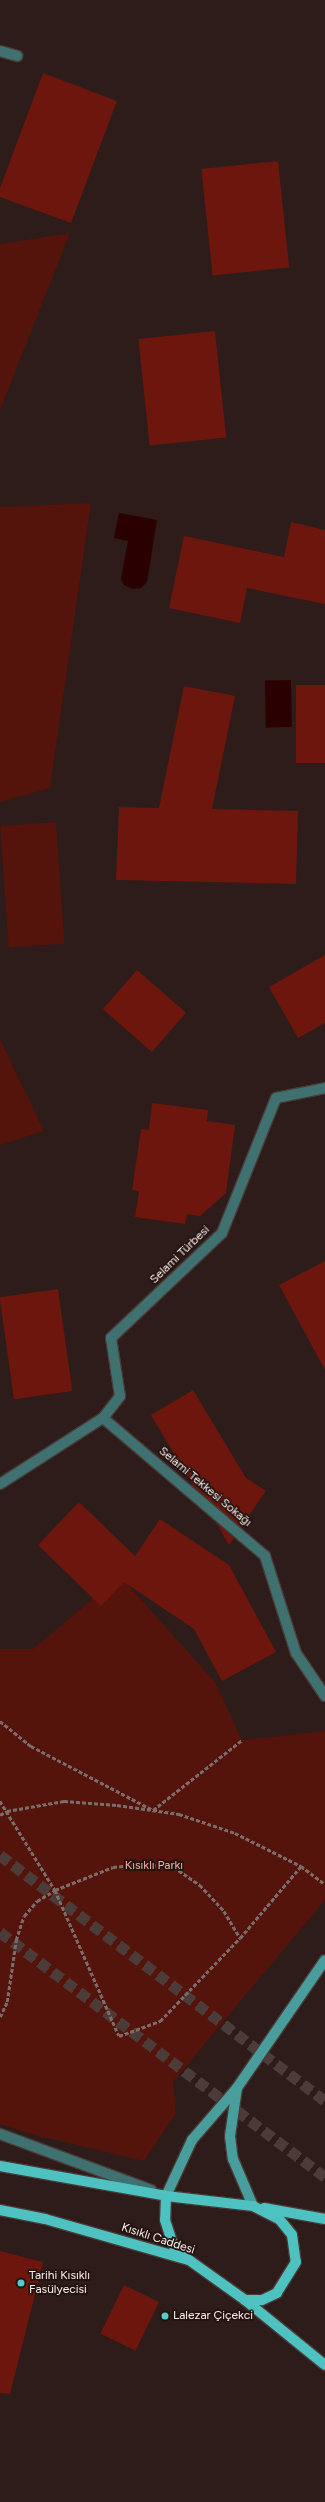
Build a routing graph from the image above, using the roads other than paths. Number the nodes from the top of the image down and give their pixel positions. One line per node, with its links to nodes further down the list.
1 (0, 51): 2 (street)
2 (17, 56)
3 (325, 1088): 4 (street, Selami Türbesi)
4 (103, 1418): 5 (street); 6 (street, Selami Tekkesi Sokağı)
5 (0, 1484)
6 (325, 1696)
7 (325, 1960): 8 (main road)
8 (237, 2088): 11 (main road); 12 (main road)
9 (0, 2134): 11 (street)
10 (0, 2166): 11 (main road)
11 (166, 2196): 12 (main road); 15 (main road)
12 (253, 2206): 14 (main road); 16 (main road)
13 (0, 2210): 15 (main road, Kısıklı Caddesi)
14 (325, 2219)
15 (189, 2260): 16 (main road, Kısıklı Caddesi)
16 (245, 2300): 17 (main road, Kısıklı Caddesi)
17 (325, 2365)

